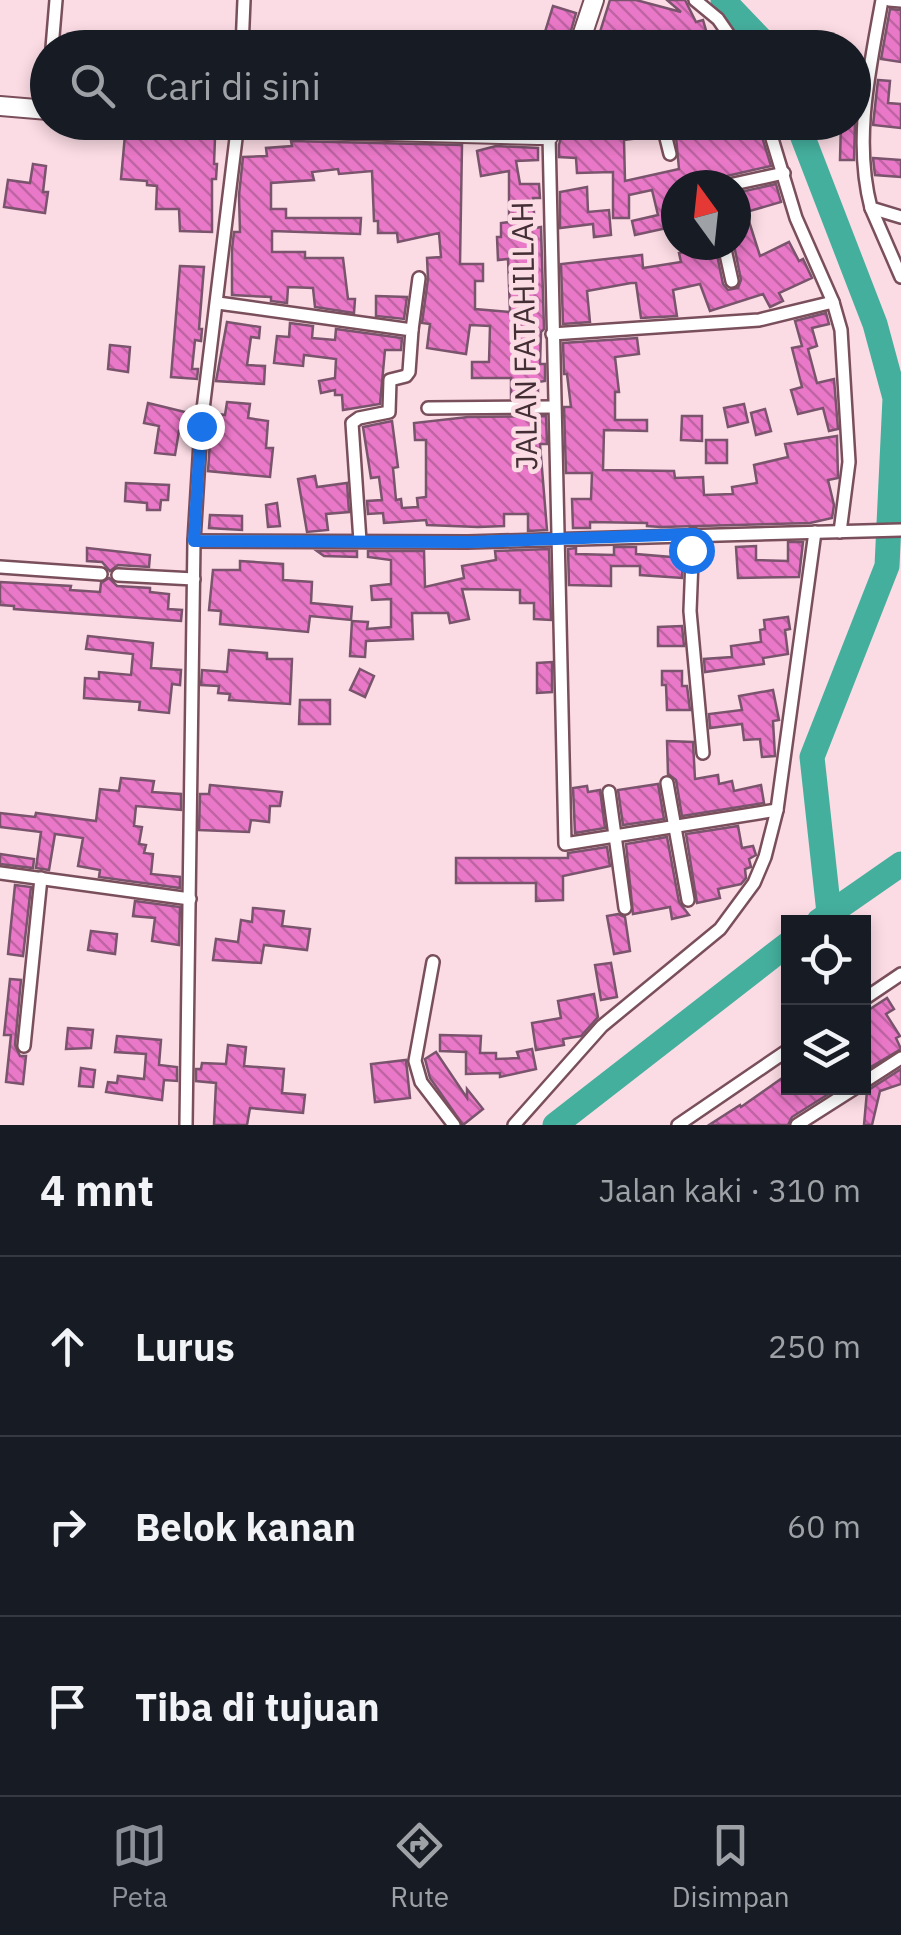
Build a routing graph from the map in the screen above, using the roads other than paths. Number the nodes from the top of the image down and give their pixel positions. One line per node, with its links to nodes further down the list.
1 (56, 0): 7 (street)
2 (244, 0): 8 (street)
3 (594, 0): 9 (street)
4 (696, 0): 10 (street)
5 (885, 0): 6 (street); 11 (street)
6 (901, 1)
7 (54, 30)
8 (243, 30)
9 (584, 30)
10 (726, 30)
11 (871, 79)
12 (0, 106): 13 (street)
13 (30, 108)
14 (236, 140): 29 (street)
15 (551, 140): 31 (street, JALAN FATAHILLAH)
16 (666, 140): 19 (street)
17 (774, 140): 20 (street)
18 (864, 140): 22 (street)
19 (670, 154)
20 (784, 174): 21 (street); 28 (street)
21 (751, 181)
22 (871, 208): 23 (street); 25 (street)
23 (901, 217)
24 (727, 260): 27 (street)
25 (901, 277)
26 (418, 278): 30 (street)
27 (732, 281)
28 (834, 302): 31 (street); 36 (street)
29 (218, 303): 30 (street); 39 (street)
30 (412, 330): 40 (street)
31 (552, 334): 32 (street, JALAN FATAHILLAH)
32 (554, 407): 33 (street); 38 (street, JALAN FATAHILLAH)
33 (428, 408)
34 (901, 530): 36 (street)
35 (815, 532): 36 (street); 37 (street); 48 (street)
36 (840, 532)
37 (693, 534): 38 (street); 45 (street)
38 (557, 537): 40 (street); 50 (street, JALAN FATAHILLAH)
39 (194, 541): 40 (street); 44 (street)
40 (360, 541)
41 (0, 568): 42 (street)
42 (101, 574)
43 (118, 575): 44 (street)
44 (194, 579): 53 (street)
45 (703, 752)
46 (667, 783): 49 (street)
47 (609, 792): 50 (street)
48 (776, 810): 49 (street); 66 (street)
49 (677, 826): 50 (street); 54 (street)
50 (614, 837): 55 (street)
51 (0, 873): 52 (street)
52 (41, 878): 53 (street); 59 (street)
53 (190, 899): 64 (street)
54 (688, 900)
55 (625, 908)
56 (433, 962): 65 (street)
57 (901, 974): 58 (street)
58 (871, 994)
59 (24, 1046)
60 (781, 1055): 67 (street)
61 (901, 1058): 62 (street)
62 (871, 1077)
63 (844, 1095): 68 (street)
64 (186, 1125)
65 (454, 1125)
66 (514, 1125)
67 (678, 1125)
68 (797, 1125)

